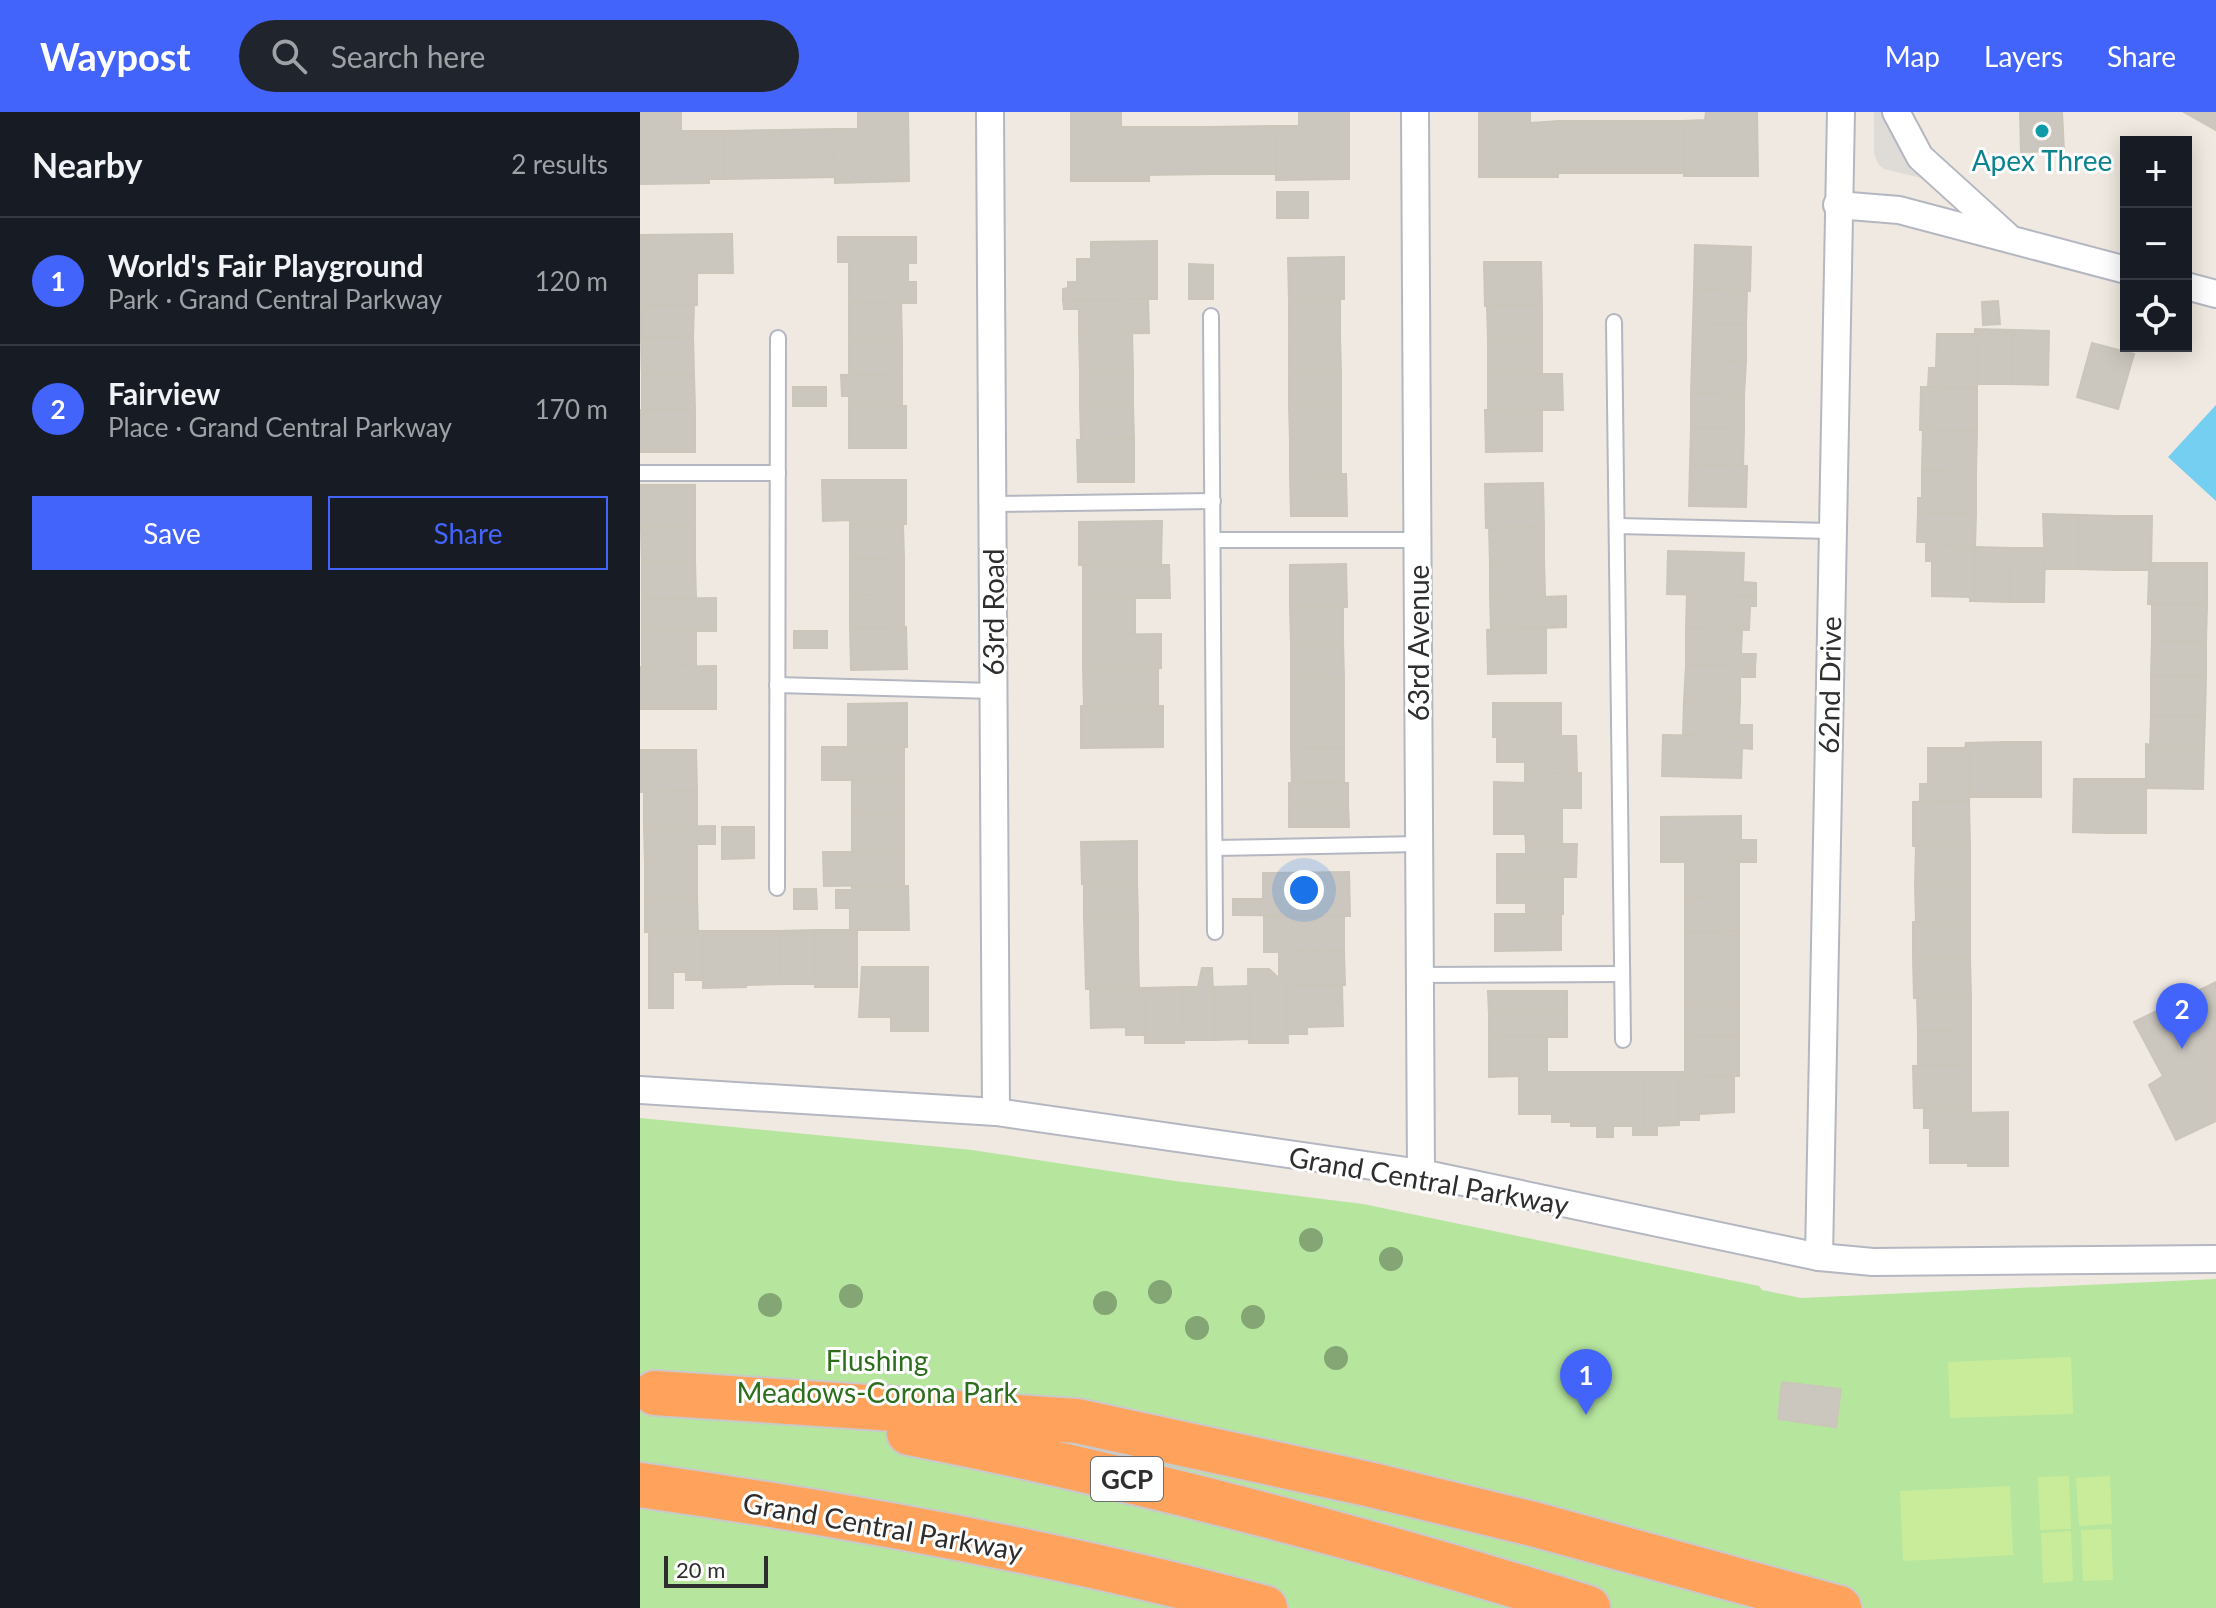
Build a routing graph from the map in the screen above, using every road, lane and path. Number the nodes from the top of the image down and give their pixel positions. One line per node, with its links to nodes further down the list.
1 (990, 112): 16 (street, 63rd Road)
2 (1415, 112): 20 (street, 63rd Avenue)
3 (1841, 112): 5 (street, 62nd Drive)
4 (1896, 112): 6 (street)
5 (1837, 205): 6 (street); 18 (street, 62nd Drive)
6 (2009, 238): 7 (street)
7 (2120, 268)
8 (2192, 288): 9 (street)
9 (2216, 294)
10 (1211, 316): 15 (lane)
11 (1614, 322): 17 (lane)
12 (778, 338): 14 (lane)
13 (640, 473): 14 (lane)
14 (778, 473): 21 (lane)
15 (1213, 501): 16 (lane); 19 (lane)
16 (992, 504): 22 (street, 63rd Road)
17 (1617, 526): 18 (lane); 27 (lane)
18 (1831, 531): 33 (street, 62nd Drive)
19 (1213, 540): 20 (lane); 24 (lane)
20 (1417, 540): 23 (street, 63rd Avenue)
21 (777, 685): 22 (lane); 25 (lane)
22 (994, 691): 31 (street, 63rd Road)
23 (1420, 844): 24 (lane); 28 (street, 63rd Avenue)
24 (1215, 848): 26 (lane)
25 (777, 888)
26 (1215, 932)
27 (1622, 974): 28 (lane); 29 (lane)
28 (1421, 975): 32 (street, 63rd Avenue)
29 (1623, 1040)
30 (640, 1090): 31 (street, Grand Central Parkway)
31 (996, 1112): 32 (street, Grand Central Parkway)
32 (1421, 1173): 33 (street, Grand Central Parkway)
33 (1819, 1257): 34 (street, Grand Central Parkway)
34 (2216, 1259)
35 (648, 1392): 38 (highway); 41 (highway, GCP)
36 (640, 1485): 37 (highway, Grand Central Parkway)
37 (1012, 1548): 39 (highway); 40 (highway, Grand Central Parkway)
38 (1819, 1602): 42 (highway)
39 (1160, 1608)
40 (1265, 1608)
41 (1588, 1608)
42 (1861, 1608)

